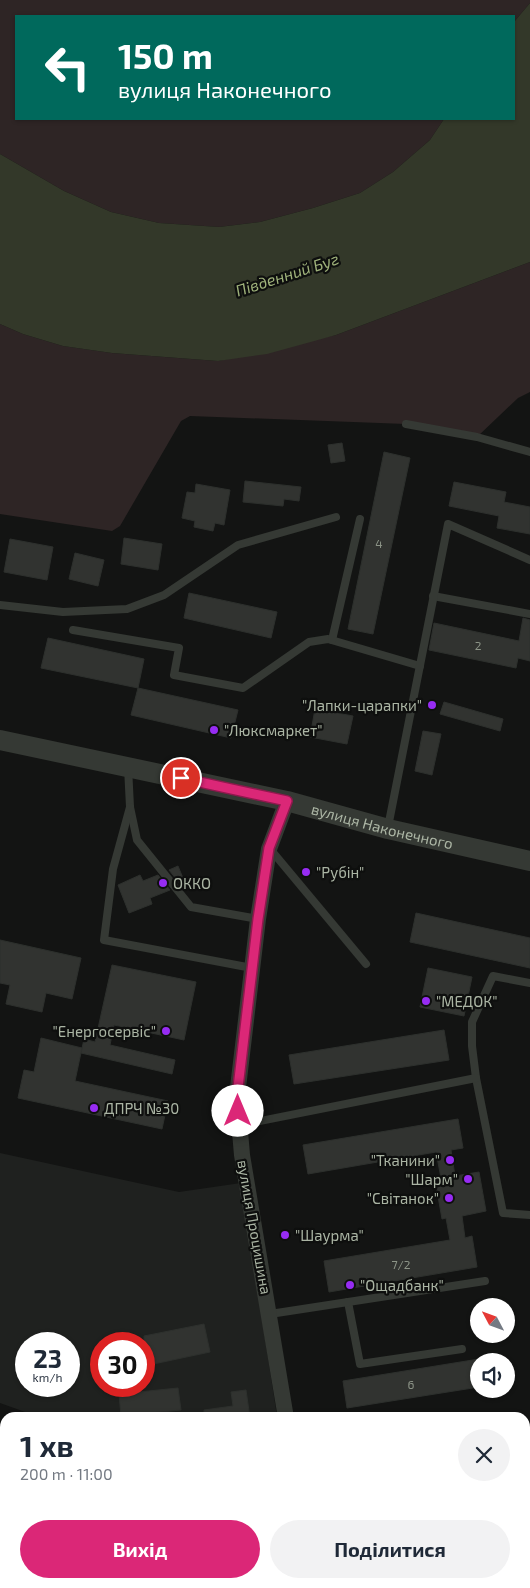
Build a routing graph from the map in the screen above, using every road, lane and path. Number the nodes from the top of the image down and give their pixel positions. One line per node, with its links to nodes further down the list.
1 (406, 424): 2 (lane)
2 (530, 452)
3 (336, 517): 7 (lane)
4 (360, 519): 10 (lane)
5 (530, 560): 6 (lane)
6 (433, 596): 8 (lane); 11 (lane)
7 (0, 605)
8 (530, 614)
9 (73, 630): 10 (lane)
10 (332, 640): 11 (lane)
11 (420, 666): 16 (lane)
12 (0, 740): 13 (street, вулиця Наконечного)
13 (128, 766): 14 (street, вулиця Наконечного); 15 (lane)
14 (287, 801): 16 (street, вулиця Наконечного); 17 (street, вулиця Процишина)
15 (130, 807): 19 (lane); 21 (lane)
16 (388, 829): 18 (street, вулиця Наконечного)
17 (269, 848): 19 (street, вулиця Процишина); 20 (lane)
18 (530, 861)
19 (258, 919): 21 (street, вулиця Процишина)
20 (366, 964)
21 (252, 968): 24 (street, вулиця Процишина)
22 (530, 983): 23 (lane)
23 (476, 1078): 24 (lane); 25 (lane)
24 (240, 1125): 28 (street, вулиця Процишина)
25 (530, 1215)
26 (485, 1280): 27 (lane)
27 (348, 1302): 28 (lane); 29 (lane)
28 (270, 1314): 30 (street, вулиця Процишина)
29 (462, 1349)
30 (285, 1412)

